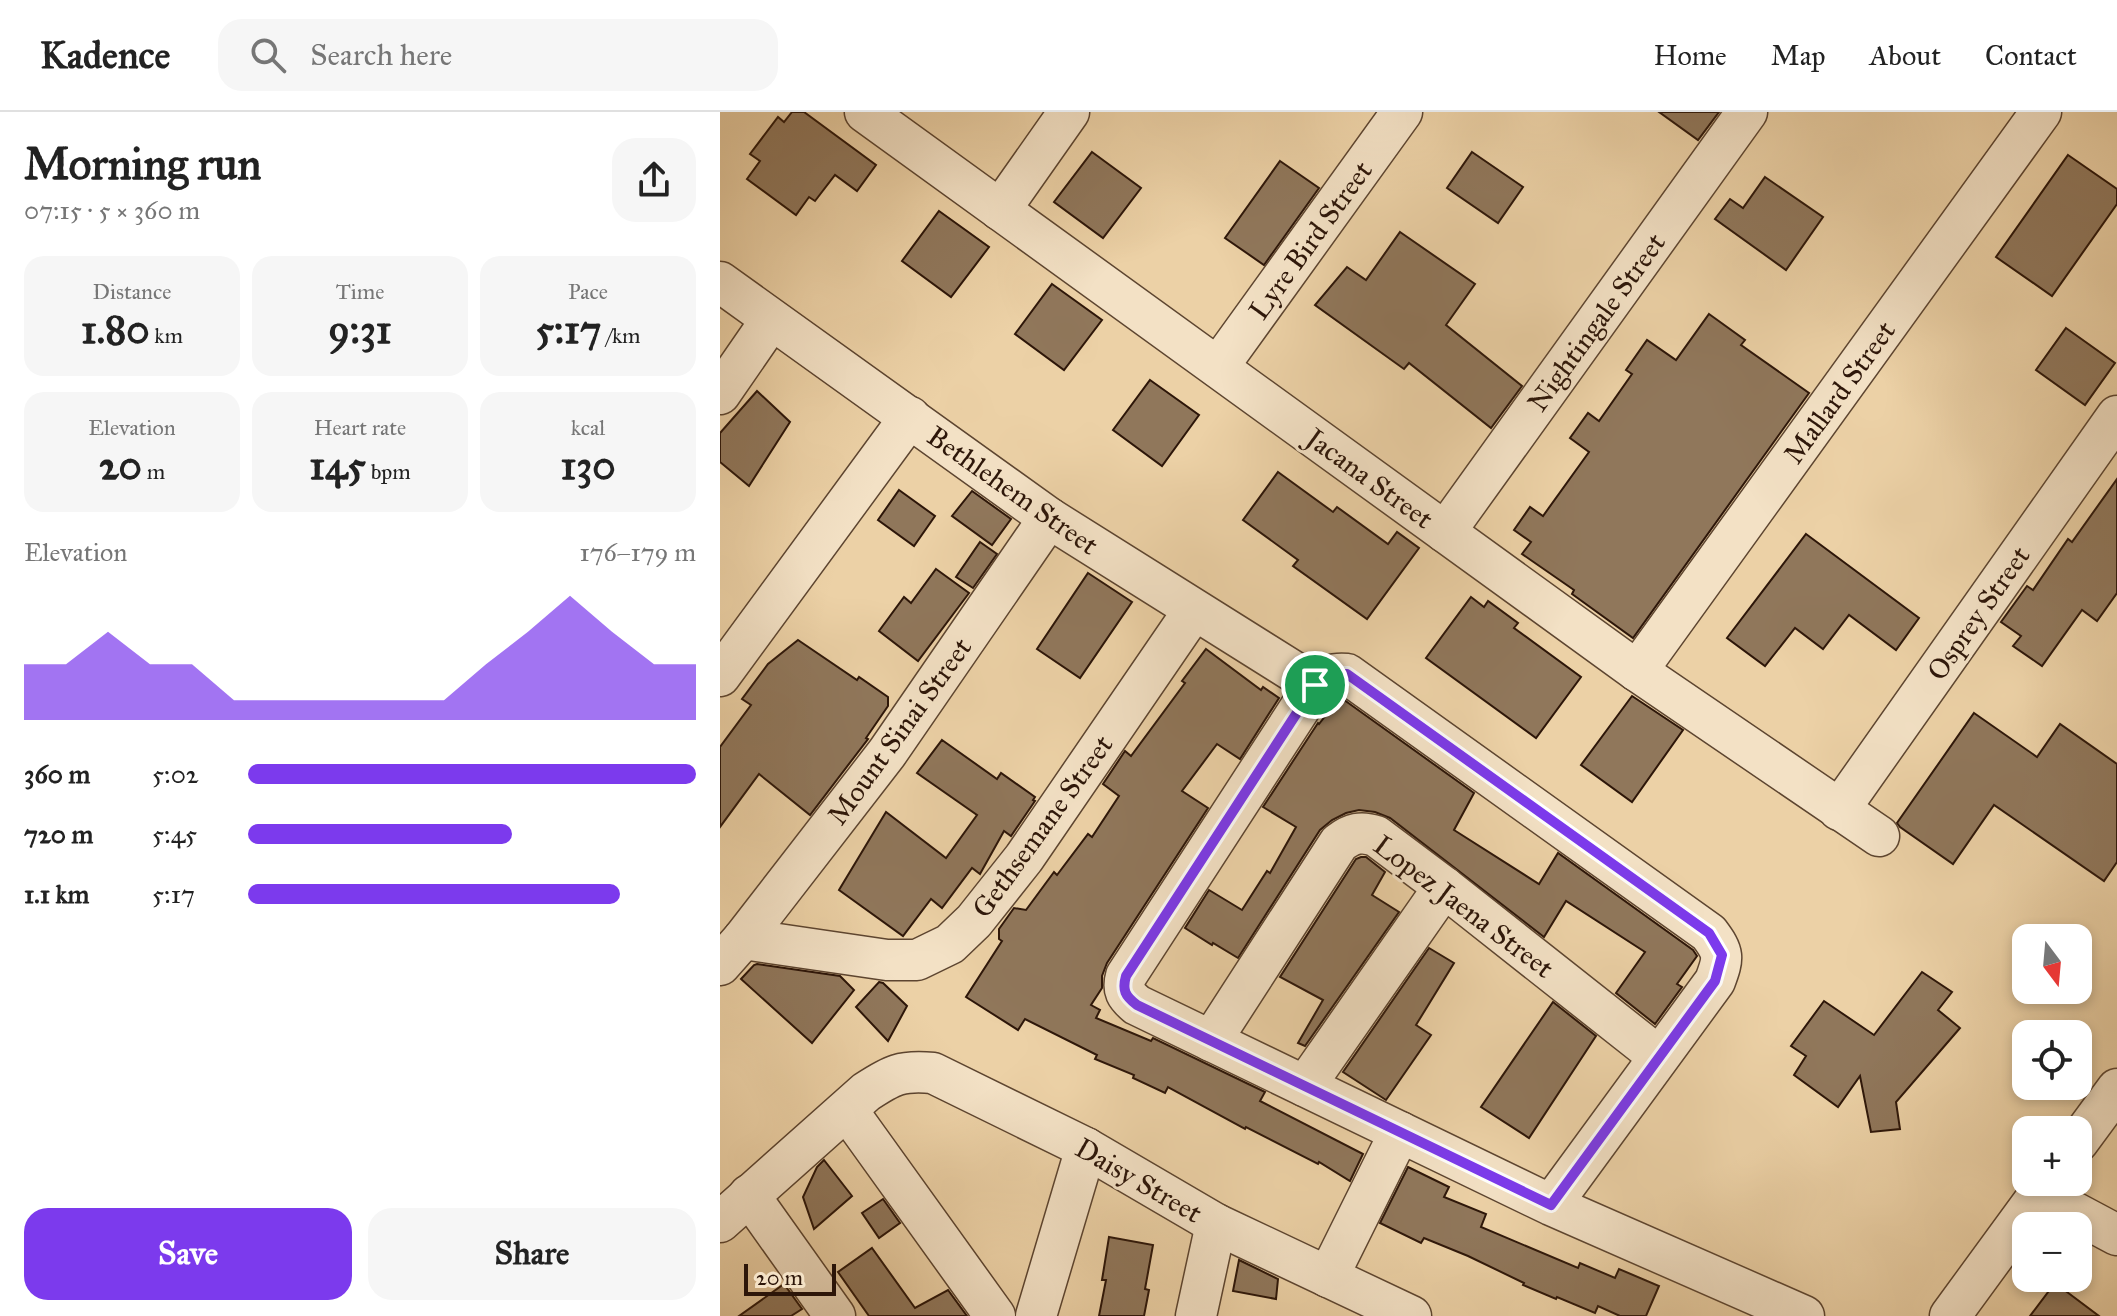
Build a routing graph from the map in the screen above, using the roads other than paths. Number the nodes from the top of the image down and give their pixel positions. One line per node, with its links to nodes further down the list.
1 (865, 112): 6 (street, Jacana Street)
2 (1069, 112): 6 (street)
3 (1402, 112): 9 (street, Lyre Bird Street)
4 (1747, 112): 14 (street, Nightingale Street)
5 (2041, 112): 16 (street, Mallard Street)
6 (1000, 210): 9 (street, Jacana Street)
7 (720, 282): 8 (street, Bethlehem Street)
8 (771, 320): 10 (street); 12 (street, Bethlehem Street)
9 (1218, 367): 14 (street, Jacana Street)
10 (720, 394)
11 (2117, 416): 19 (street, Osprey Street)
12 (910, 417): 13 (street, Bethlehem Street); 17 (street)
13 (1049, 518): 15 (street, Bethlehem Street); 22 (street, Mount Sinai Street)
14 (1445, 532): 16 (street, Jacana Street)
15 (1194, 610): 18 (street, Bethlehem Street); 22 (street, Gethsemane Street)
16 (1637, 671): 19 (street, Jacana Street)
17 (720, 676)
18 (1315, 685): 23 (street); 24 (street)
19 (1839, 810): 20 (street, Jacana Street)
20 (1879, 836)
21 (1444, 887): 23 (street, Lopez Jaena Street); 24 (street, Lopez Jaena Street); 25 (street)
22 (728, 939)
23 (1211, 1041): 25 (street)
24 (1658, 1056): 34 (street)
25 (1305, 1086): 29 (street)
26 (2115, 1095): 28 (street)
27 (856, 1101): 30 (street, Daisy Street); 31 (street, Daisy Street); 40 (street)
28 (2092, 1124)
29 (1400, 1132): 34 (street); 38 (street)
30 (1086, 1148): 36 (street, Daisy Street); 41 (street)
31 (749, 1195): 35 (street, Daisy Street); 39 (street)
32 (2038, 1196): 45 (street)
33 (2056, 1196): 37 (street)
34 (1551, 1205): 44 (street)
35 (720, 1222)
36 (1216, 1224): 38 (street, Daisy Street); 42 (street)
37 (2117, 1235)
38 (1336, 1293): 43 (street, Daisy Street)
39 (835, 1316)
40 (995, 1316)
41 (1036, 1316)
42 (1196, 1316)
43 (1411, 1316)
44 (1804, 1316)
45 (1950, 1316)

